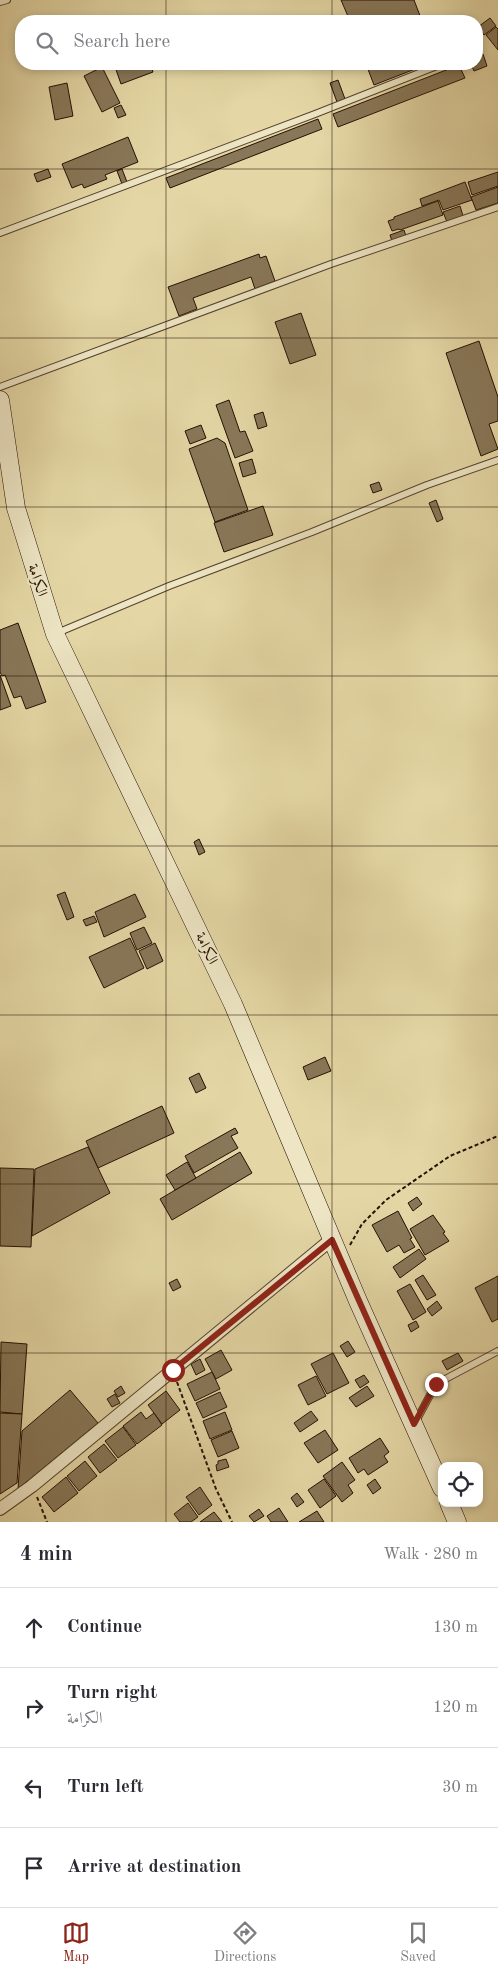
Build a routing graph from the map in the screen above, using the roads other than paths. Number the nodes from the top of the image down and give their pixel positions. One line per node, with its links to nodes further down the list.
1 (7, 0): 2 (lane)
2 (0, 2)
3 (427, 70): 5 (lane)
4 (498, 207): 6 (lane)
5 (0, 233)
6 (0, 387)
7 (1, 406): 8 (main road, الكرامة)
8 (3, 436): 10 (main road, الكرامة)
9 (498, 460): 10 (lane)
10 (55, 634): 11 (main road, الكرامة)
11 (332, 1240): 13 (main road, الكرامة); 16 (street)
12 (498, 1350): 13 (lane)
13 (414, 1424): 14 (main road, الكرامة)
14 (438, 1479)
15 (451, 1507): 17 (main road)
16 (0, 1509)
17 (457, 1522)

